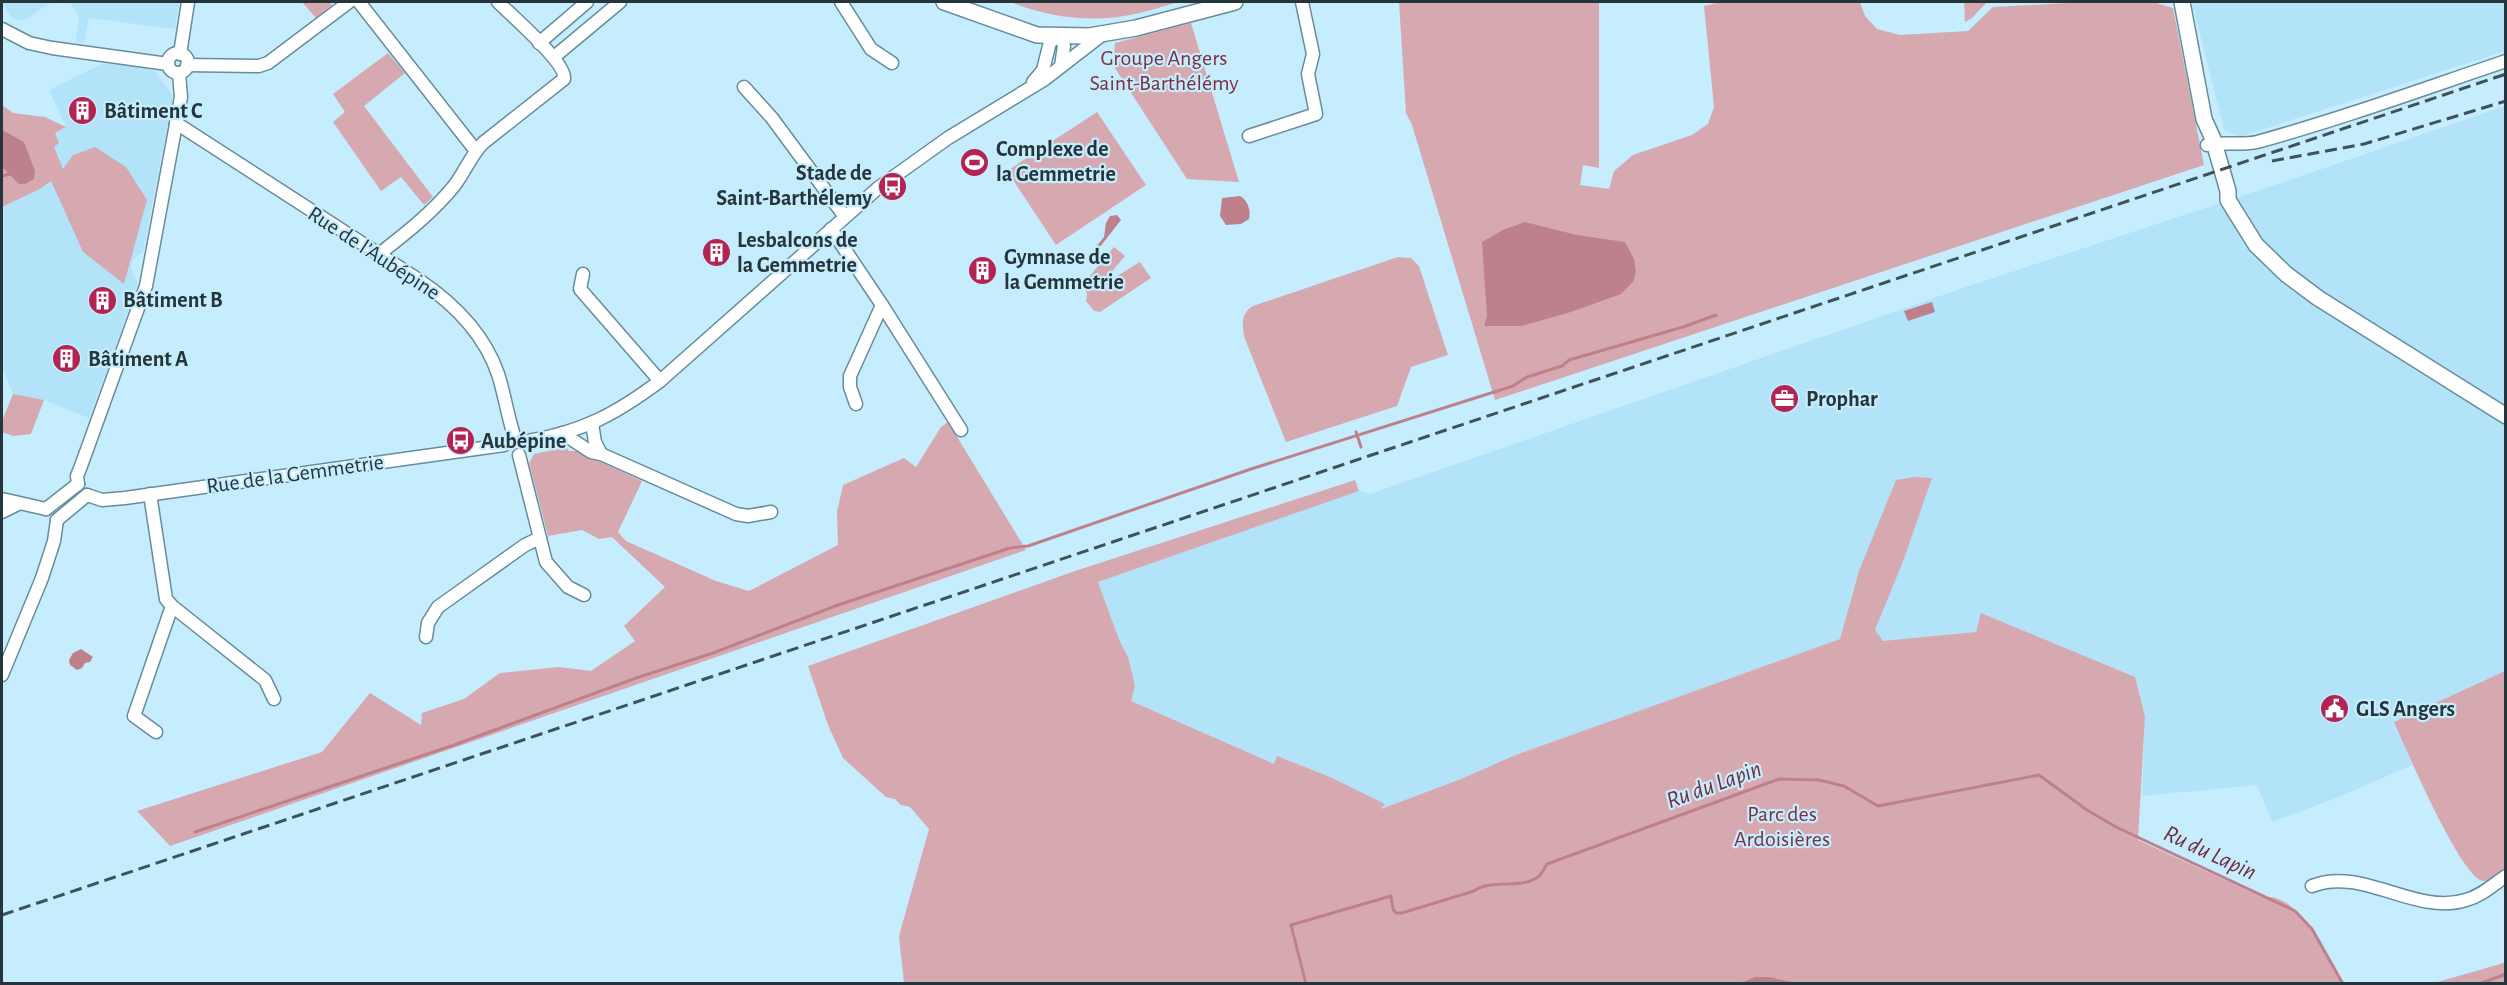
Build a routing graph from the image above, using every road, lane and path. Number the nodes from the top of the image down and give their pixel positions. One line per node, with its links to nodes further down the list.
1 (188, 2): 19 (street)
2 (349, 2): 25 (street)
3 (360, 2): 31 (street)
4 (498, 2): 17 (street)
5 (587, 2): 17 (street)
6 (620, 2): 20 (street)
7 (841, 2): 22 (street)
8 (944, 2): 15 (street)
9 (970, 2): 16 (street)
10 (1235, 2): 14 (street)
11 (1302, 2): 29 (street)
12 (2182, 2): 30 (street)
13 (2, 29): 23 (street)
14 (1103, 34): 16 (street); 24 (street)
15 (1037, 35): 16 (street); 18 (street)
16 (1060, 35): 18 (street); 24 (street)
17 (539, 43): 20 (street)
18 (1046, 50): 27 (street)
19 (180, 54): 23 (street); 25 (street)
20 (554, 57): 31 (street)
21 (2505, 61): 30 (street)
22 (892, 63)
23 (168, 64): 25 (street)
24 (1061, 66): 27 (street)
25 (183, 69): 28 (street)
26 (744, 87): 32 (street)
27 (1028, 88): 32 (street)
28 (176, 123): 34 (street, Rue de l’Aubépine); 48 (street)
29 (1249, 136)
30 (2210, 144): 39 (street)
31 (476, 150): 34 (street)
32 (844, 217): 33 (street)
33 (831, 229): 36 (street); 37 (street)
34 (378, 255): 42 (street, Rue de l’Aubépine)
35 (583, 274): 37 (street)
36 (882, 305): 38 (street); 41 (street)
37 (660, 381): 40 (street)
38 (856, 404)
39 (2505, 416)
40 (592, 424): 43 (street); 46 (street)
41 (961, 430)
42 (513, 432): 44 (street); 45 (street)
43 (562, 433): 44 (street); 46 (street)
44 (528, 441): 47 (street)
45 (504, 445): 47 (street); 49 (street, Rue de la Gemmetrie)
46 (601, 454): 55 (street)
47 (519, 455): 56 (street)
48 (74, 488): 51 (street); 53 (street)
49 (150, 494): 51 (street, Rue de la Gemmetrie); 58 (street)
50 (2, 499): 52 (street)
51 (83, 499): 53 (street)
52 (18, 504): 53 (street); 54 (street)
53 (56, 511): 60 (street)
54 (2, 512)
55 (771, 512)
56 (540, 538): 57 (street); 59 (street)
57 (584, 595)
58 (172, 606): 61 (street); 62 (street)
59 (426, 637)
60 (2, 675)
61 (274, 699)
62 (156, 732)
63 (2505, 876): 64 (street)
64 (2313, 886)

